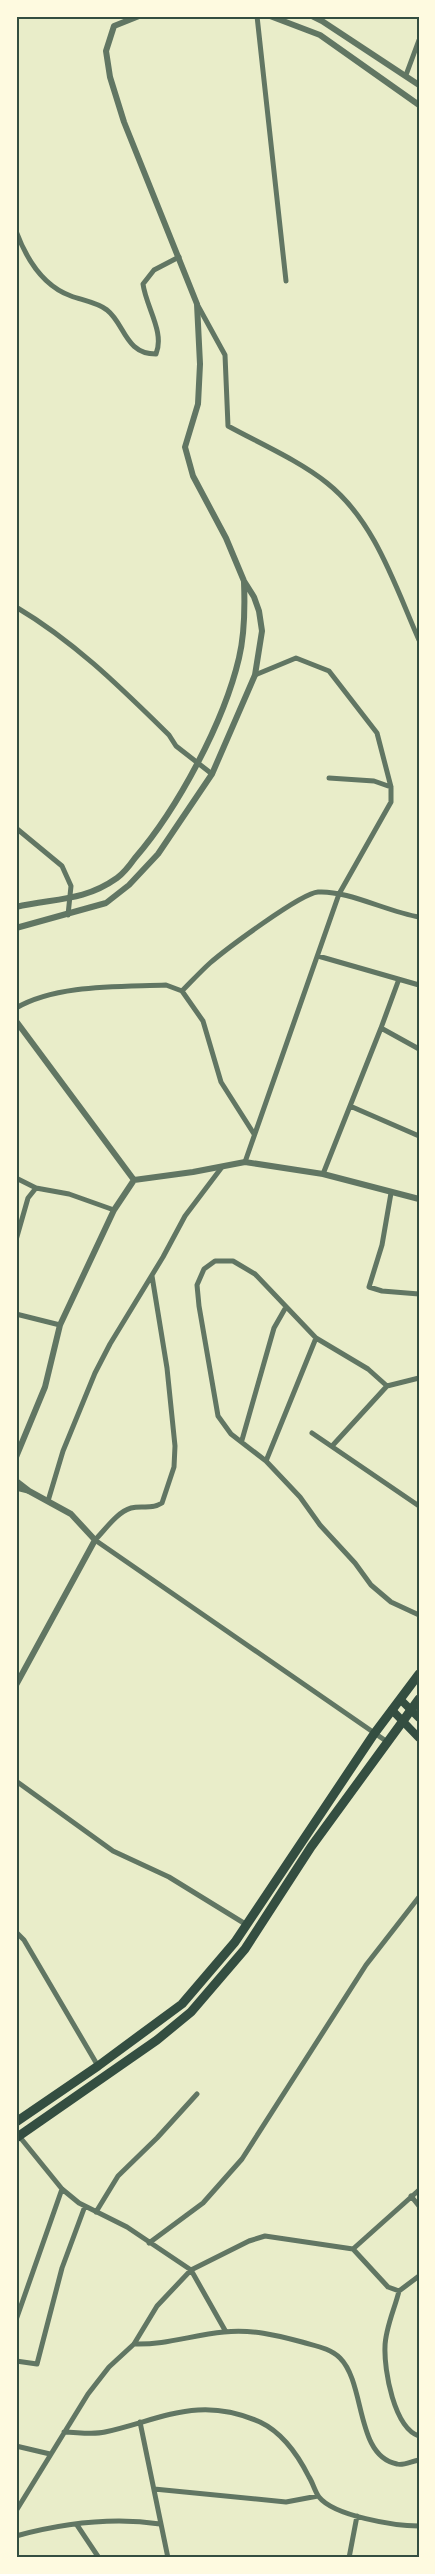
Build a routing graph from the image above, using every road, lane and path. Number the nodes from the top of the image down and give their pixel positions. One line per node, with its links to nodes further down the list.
1 (139, 16): 10 (street)
2 (257, 16): 11 (street)
3 (270, 16): 8 (street)
4 (312, 16): 6 (street)
5 (419, 40): 6 (street)
6 (406, 75): 7 (street)
7 (419, 85)
8 (419, 105)
9 (16, 230): 10 (street)
10 (179, 257): 12 (street)
11 (286, 282)
12 (197, 304): 13 (street); 15 (street)
13 (244, 581): 16 (street); 17 (street)
14 (16, 607): 17 (street)
15 (419, 640)
16 (255, 675): 18 (street); 20 (street)
17 (196, 763): 18 (street); 23 (street)
18 (212, 774): 25 (street)
19 (329, 778): 20 (street)
20 (391, 787): 22 (street)
21 (16, 828): 23 (street)
22 (339, 894): 26 (street); 28 (street); 31 (street)
23 (70, 900): 24 (street); 25 (street)
24 (16, 907)
25 (68, 915): 27 (street)
26 (419, 917)
27 (16, 928)
28 (318, 956): 29 (street); 37 (street)
29 (399, 979): 30 (street); 34 (street)
30 (419, 985)
31 (182, 991): 32 (street); 37 (street)
32 (16, 1008)
33 (16, 1022): 43 (street)
34 (381, 1028): 35 (street); 36 (street)
35 (419, 1049)
36 (350, 1106): 38 (street); 41 (street)
37 (254, 1134): 39 (street)
38 (419, 1136)
39 (245, 1162): 40 (street); 41 (street)
40 (222, 1167): 43 (street); 49 (street)
41 (324, 1174): 45 (street)
42 (16, 1178): 44 (street)
43 (134, 1180): 47 (street)
44 (36, 1188): 47 (street); 48 (street)
45 (391, 1192): 46 (street); 50 (street)
46 (419, 1199)
47 (114, 1210): 53 (street)
48 (16, 1240)
49 (152, 1276): 65 (street); 67 (street)
50 (419, 1294)
51 (286, 1308): 54 (street); 58 (street); 58 (street)
52 (16, 1314): 53 (street)
53 (60, 1325): 60 (street)
54 (316, 1338): 56 (street); 61 (street)
55 (419, 1378): 56 (street)
56 (387, 1386): 59 (street)
57 (312, 1433): 59 (street)
58 (242, 1440): 61 (street)
59 (333, 1445): 66 (street)
60 (16, 1457)
61 (266, 1461): 68 (street)
62 (16, 1481): 64 (street)
63 (16, 1488): 64 (street)
64 (29, 1492): 65 (street)
65 (48, 1501): 67 (street)
66 (419, 1506)
67 (95, 1540): 70 (street); 77 (street)
68 (419, 1615)
69 (419, 1674): 72 (main road)
70 (16, 1685)
71 (419, 1699): 73 (main road)
72 (401, 1700): 73 (main road); 74 (main road)
73 (412, 1709): 75 (main road); 76 (main road)
74 (392, 1710): 76 (main road); 77 (main road)
75 (419, 1718)
76 (404, 1720): 78 (main road); 79 (main road)
77 (374, 1734): 79 (street); 82 (main road)
78 (419, 1738)
79 (386, 1741): 87 (main road)
80 (16, 1781): 82 (street)
81 (419, 1896): 94 (street)
82 (247, 1925): 84 (main road)
83 (16, 1932): 84 (street)
84 (98, 2066): 86 (main road)
85 (197, 2094): 93 (street)
86 (16, 2122)
87 (17, 2137): 88 (street)
88 (62, 2189): 91 (street); 99 (street)
89 (419, 2190): 90 (street)
90 (411, 2196): 92 (street); 95 (street)
91 (85, 2206): 93 (street); 102 (street)
92 (419, 2206)
93 (96, 2212): 94 (street)
94 (149, 2243): 96 (street)
95 (353, 2249): 96 (street); 98 (street)
96 (191, 2270): 100 (street); 101 (street)
97 (419, 2276): 98 (street)
98 (399, 2291): 105 (street)
99 (16, 2320)
100 (226, 2332): 101 (street); 108 (street)
101 (134, 2344): 104 (street)
102 (16, 2361)
103 (140, 2422): 104 (street); 109 (street); 110 (street)
104 (64, 2432): 107 (street)
105 (419, 2436)
106 (16, 2446): 107 (street)
107 (50, 2454): 111 (street)
108 (419, 2460)
109 (154, 2489): 110 (street); 113 (street)
110 (318, 2496): 112 (street)
111 (16, 2511)
112 (357, 2516): 115 (street); 119 (street)
113 (160, 2524): 114 (street); 118 (street)
114 (77, 2525): 116 (street); 117 (street)
115 (419, 2526)
116 (16, 2536)
117 (99, 2558)
118 (168, 2558)
119 (349, 2558)

